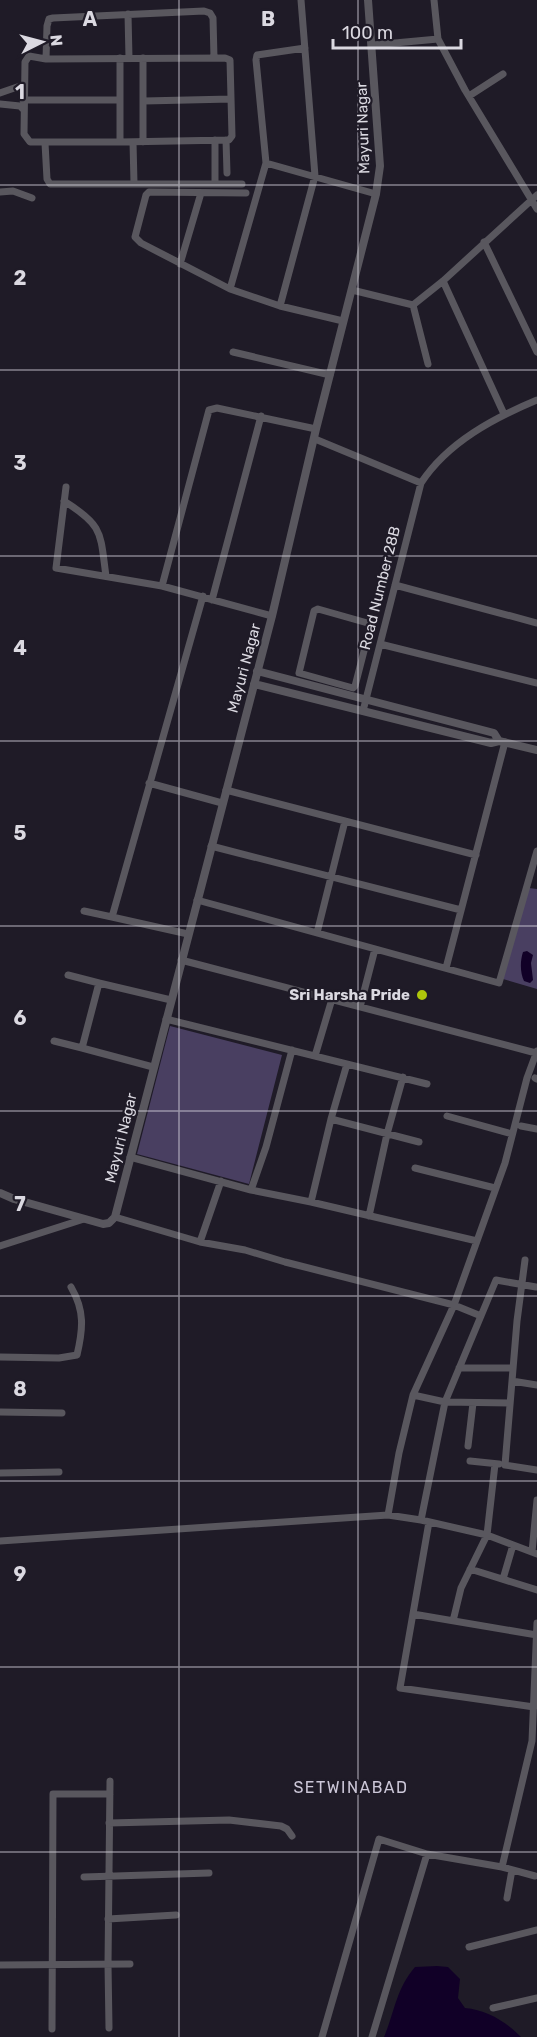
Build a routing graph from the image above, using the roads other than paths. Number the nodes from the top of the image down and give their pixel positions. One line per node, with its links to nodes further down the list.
1 (301, 0): 7 (street)
2 (368, 0): 6 (street, Mayuri Nagar)
3 (434, 0): 5 (street)
4 (128, 14): 9 (street); 11 (street); 12 (street)
5 (438, 39): 6 (street); 16 (street)
6 (373, 45): 38 (street, Mayuri Nagar)
7 (305, 48): 29 (street); 31 (street)
8 (120, 57): 9 (street); 12 (street); 19 (street)
9 (129, 57): 10 (street)
10 (143, 58): 11 (street); 20 (street)
11 (214, 58): 17 (street)
12 (46, 59): 14 (street)
13 (503, 74): 16 (street)
14 (23, 85): 15 (street); 18 (street)
15 (0, 93)
16 (469, 96): 39 (street)
17 (231, 99): 20 (street); 24 (street)
18 (23, 100): 19 (street); 22 (street)
19 (120, 100): 26 (street)
20 (144, 101): 28 (street)
21 (0, 104): 22 (street)
22 (23, 109): 25 (street)
23 (215, 140): 24 (street); 28 (street); 33 (street)
24 (226, 140): 30 (street)
25 (45, 142): 26 (street); 32 (street)
26 (120, 142): 27 (street)
27 (133, 142): 28 (street); 32 (street)
28 (143, 142)
29 (266, 163): 31 (street); 45 (street)
30 (227, 173)
31 (315, 176): 38 (street); 48 (street)
32 (134, 183): 33 (street)
33 (215, 184): 34 (street)
34 (242, 184)
35 (0, 192): 40 (street)
36 (201, 193): 37 (street); 43 (street); 43 (street)
37 (246, 193)
38 (376, 194): 46 (street, Mayuri Nagar)
39 (534, 197): 41 (street); 42 (street)
40 (32, 198)
41 (537, 209)
42 (484, 242): 44 (street); 51 (street)
43 (180, 264): 45 (street)
44 (442, 281): 47 (street); 55 (street)
45 (230, 289): 48 (street)
46 (352, 290): 47 (street); 49 (street, Mayuri Nagar)
47 (413, 305): 52 (street)
48 (280, 306): 49 (street)
49 (342, 321): 53 (street, Mayuri Nagar)
50 (233, 352): 53 (street)
51 (537, 352)
52 (428, 364)
53 (330, 375): 57 (street, Mayuri Nagar)
54 (537, 400): 55 (street)
55 (504, 414): 58 (street)
56 (261, 417): 57 (street); 63 (street); 65 (street)
57 (315, 434): 58 (street); 66 (street, Mayuri Nagar)
58 (421, 483): 62 (street, Road Number 28B)
59 (66, 487): 60 (street)
60 (64, 501): 61 (street); 61 (street)
61 (106, 576): 63 (street)
62 (395, 585): 67 (street); 68 (street, Road Number 28B)
63 (162, 586): 64 (street)
64 (203, 596): 65 (street); 78 (street)
65 (212, 600): 66 (street)
66 (272, 616): 69 (street, Mayuri Nagar)
67 (537, 623)
68 (380, 644): 70 (street); 73 (street, Road Number 28B)
69 (257, 671): 71 (street, Mayuri Nagar); 72 (street)
70 (537, 683)
71 (254, 684): 74 (street); 79 (street, Mayuri Nagar)
72 (329, 686): 72 (street); 73 (street); 74 (street)
73 (366, 700): 75 (street, Road Number 28B); 76 (street)
74 (326, 702): 75 (street)
75 (363, 711): 76 (street)
76 (502, 741): 77 (street); 84 (street)
77 (537, 750)
78 (149, 783): 80 (street); 89 (street)
79 (226, 790): 80 (street, Mayuri Nagar); 81 (street)
80 (222, 803): 82 (street, Mayuri Nagar)
81 (345, 821): 84 (street); 85 (street)
82 (211, 846): 85 (street); 86 (street, Mayuri Nagar)
83 (537, 854): 94 (street)
84 (476, 855): 87 (street)
85 (331, 877): 87 (street); 90 (street)
86 (197, 900): 90 (street); 91 (street, Mayuri Nagar)
87 (462, 910): 94 (street)
88 (84, 911): 89 (street)
89 (112, 917): 91 (street)
90 (317, 933): 92 (street)
91 (188, 934): 93 (street, Mayuri Nagar)
92 (375, 949): 94 (street); 99 (street)
93 (181, 960): 97 (street); 98 (street, Mayuri Nagar)
94 (446, 968)
95 (68, 975): 96 (street)
96 (99, 984): 98 (street); 102 (street)
97 (332, 999): 99 (street); 105 (street)
98 (171, 1000): 100 (street, Mayuri Nagar)
99 (360, 1006): 104 (street)
100 (166, 1019): 103 (street); 107 (street, Mayuri Nagar)
101 (54, 1041): 102 (street)
102 (82, 1048): 107 (street)
103 (292, 1050): 105 (street); 121 (street)
104 (537, 1052): 115 (street)
105 (315, 1056): 106 (street)
106 (347, 1064): 108 (street); 111 (street)
107 (153, 1067): 117 (street, Mayuri Nagar)
108 (404, 1077): 109 (street); 114 (street)
109 (427, 1084)
110 (447, 1116): 115 (street)
111 (331, 1119): 114 (street); 123 (street)
112 (521, 1126): 113 (street)
113 (537, 1129)
114 (387, 1134): 116 (street); 124 (street)
115 (512, 1134): 120 (street)
116 (419, 1142)
117 (130, 1157): 119 (street); 125 (street, Mayuri Nagar)
118 (415, 1168): 120 (street)
119 (221, 1181): 121 (street); 128 (street)
120 (495, 1188): 127 (street)
121 (251, 1190): 123 (street)
122 (0, 1193): 126 (street)
123 (311, 1202): 124 (street)
124 (369, 1216): 127 (street)
125 (115, 1217): 126 (street); 128 (street)
126 (84, 1219): 129 (street)
127 (477, 1241): 134 (street)
128 (200, 1242): 134 (street)
129 (0, 1246)
130 (525, 1260): 131 (street)
131 (520, 1285): 133 (street); 135 (street); 138 (street)
132 (71, 1287): 136 (street)
133 (536, 1287)
134 (454, 1305): 135 (street); 141 (street)
135 (481, 1316): 137 (street)
136 (0, 1358)
137 (459, 1368): 138 (street); 142 (street)
138 (513, 1368): 139 (street)
139 (512, 1381): 140 (street); 144 (street)
140 (537, 1385)
141 (413, 1395): 142 (street); 156 (street)
142 (445, 1402): 143 (street); 157 (street)
143 (473, 1403): 144 (street); 147 (street)
144 (510, 1403): 150 (street)
145 (0, 1412): 146 (street)
146 (62, 1413)
147 (468, 1446)
148 (470, 1461): 149 (street)
149 (495, 1464): 150 (street); 159 (street)
150 (505, 1465): 151 (street)
151 (537, 1470)
152 (59, 1472): 153 (street)
153 (0, 1473)
154 (537, 1500): 155 (street)
155 (536, 1512): 162 (street)
156 (388, 1515): 157 (street); 160 (street)
157 (421, 1520): 158 (street)
158 (429, 1522): 159 (street); 166 (street)
159 (488, 1535): 161 (street); 163 (street)
160 (0, 1541)
161 (513, 1545): 162 (street); 164 (street)
162 (535, 1553)
163 (470, 1569): 164 (street); 167 (street)
164 (502, 1579): 165 (street)
165 (537, 1590)
166 (413, 1614): 167 (street); 170 (street)
167 (453, 1621): 169 (street)
168 (537, 1623): 169 (street)
169 (537, 1635): 170 (street)
170 (534, 1707): 171 (street)
171 (535, 1741): 177 (street)
172 (110, 1781): 173 (street)
173 (110, 1794): 174 (street); 191 (street)
174 (110, 1823): 175 (street); 180 (street)
175 (292, 1836)
176 (427, 1854): 177 (street); 196 (street); 197 (street)
177 (502, 1867): 178 (street)
178 (512, 1870): 181 (street); 183 (street)
179 (208, 1873): 180 (street)
180 (109, 1876): 182 (street); 185 (street)
181 (535, 1876)
182 (84, 1877)
183 (507, 1898)
184 (176, 1916): 185 (street)
185 (108, 1919): 188 (street)
186 (537, 1930): 187 (street)
187 (469, 1947)
188 (108, 1964): 189 (street); 191 (street); 194 (street)
189 (130, 1964)
190 (0, 1965): 191 (street)
191 (51, 1965): 195 (street)
192 (537, 1998): 193 (street)
193 (493, 2008)
194 (109, 2028)
195 (52, 2029)
196 (322, 2037)
197 (372, 2037)

